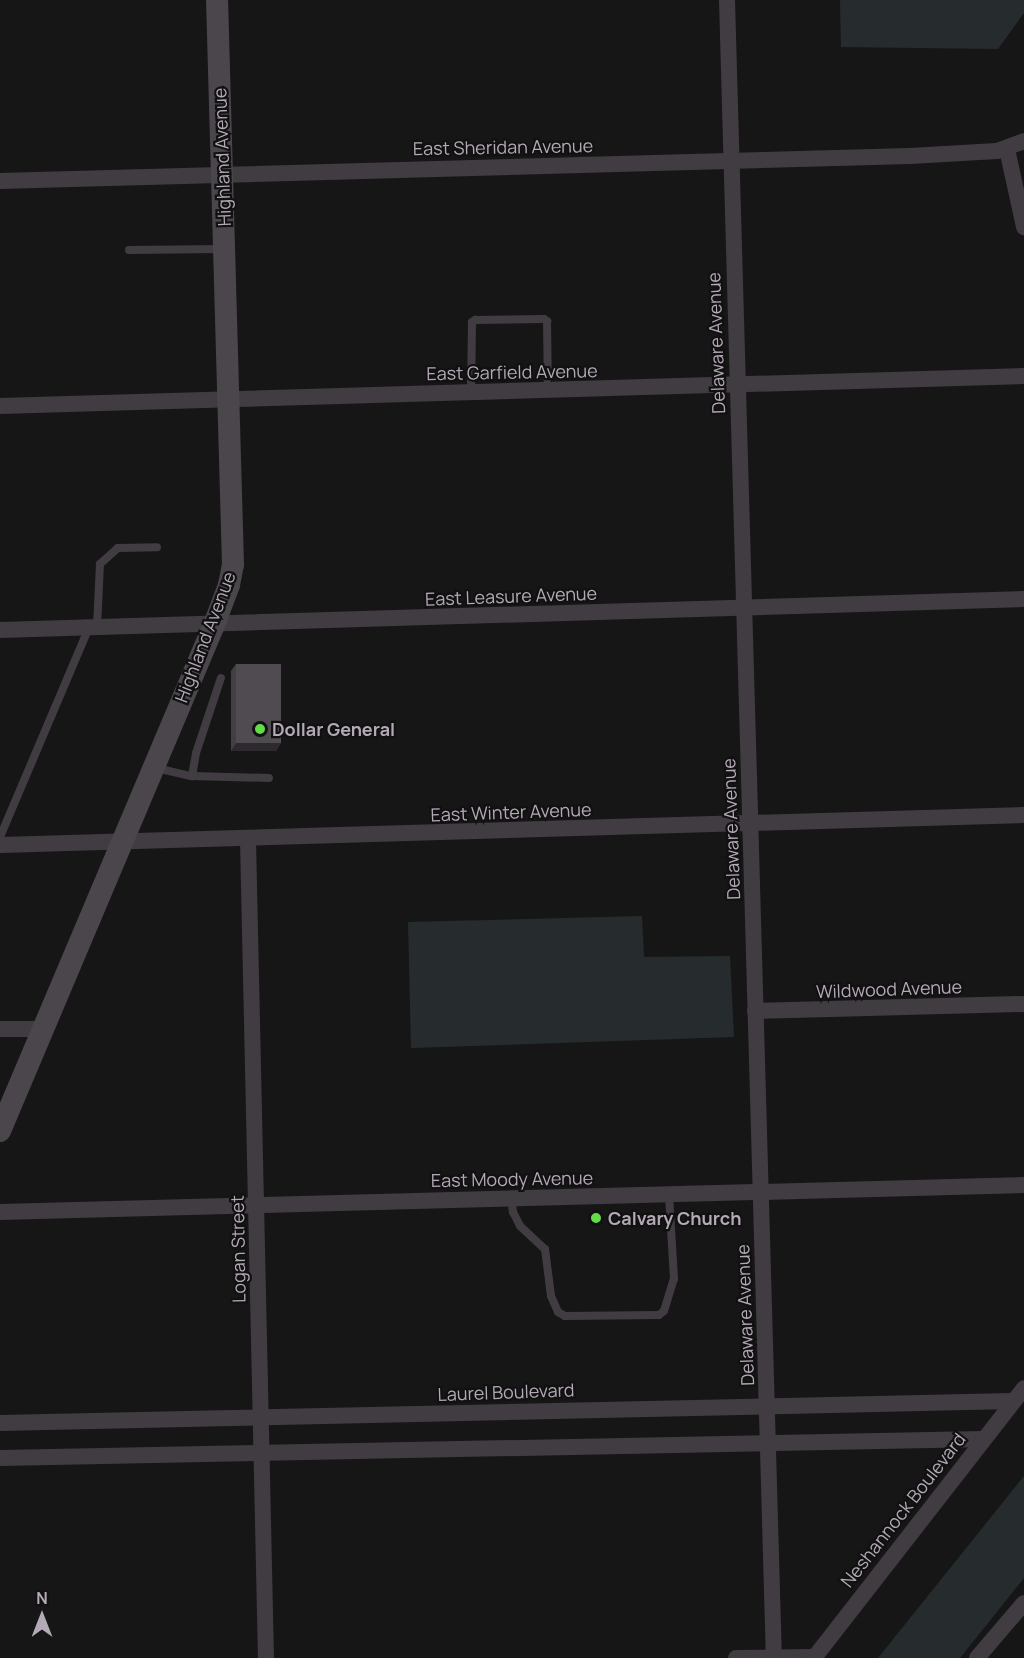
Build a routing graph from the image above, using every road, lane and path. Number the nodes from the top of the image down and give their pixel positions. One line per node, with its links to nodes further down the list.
1 (216, 0): 6 (main road, Highland Avenue)
2 (727, 0): 5 (street, Delaware Avenue)
3 (1024, 141): 4 (street)
4 (1007, 149): 5 (street, East Sheridan Avenue); 8 (street)
5 (730, 161): 6 (street, East Sheridan Avenue); 12 (street, Delaware Avenue)
6 (223, 175): 7 (street, East Sheridan Avenue); 9 (main road, Highland Avenue)
7 (0, 181)
8 (1024, 227)
9 (225, 249): 10 (lane); 15 (main road, Highland Avenue)
10 (129, 250)
11 (1024, 376): 12 (street, East Garfield Avenue)
12 (737, 384): 13 (street, East Garfield Avenue); 19 (street, Delaware Avenue)
13 (548, 391): 14 (street, East Garfield Avenue); 14 (lane)
14 (471, 393): 15 (street, East Garfield Avenue)
15 (230, 400): 16 (street, East Garfield Avenue); 20 (main road, Highland Avenue)
16 (0, 406)
17 (157, 547): 21 (lane)
18 (1024, 600): 19 (street, East Leasure Avenue)
19 (744, 610): 20 (street, East Leasure Avenue); 28 (street, Delaware Avenue)
20 (214, 625): 21 (street, East Leasure Avenue); 24 (main road, Highland Avenue)
21 (93, 627): 22 (street, East Leasure Avenue); 29 (lane)
22 (0, 630)
23 (221, 678): 25 (lane)
24 (153, 766): 25 (lane); 31 (main road, Highland Avenue)
25 (192, 776): 26 (lane)
26 (269, 778)
27 (1024, 815): 28 (street, East Winter Avenue)
28 (750, 824): 30 (street, East Winter Avenue); 34 (street, Delaware Avenue)
29 (0, 837)
30 (248, 840): 31 (street, East Winter Avenue); 42 (street, Logan Street)
31 (121, 842): 32 (street, East Winter Avenue); 36 (main road, Highland Avenue)
32 (0, 845)
33 (1024, 1004): 34 (street, Wildwood Avenue)
34 (755, 1011): 39 (street, Delaware Avenue)
35 (0, 1029): 36 (street)
36 (43, 1029): 37 (main road, Highland Avenue)
37 (0, 1131)
38 (1024, 1185): 39 (street, East Moody Avenue)
39 (761, 1191): 40 (street, East Moody Avenue); 45 (street, Delaware Avenue)
40 (669, 1194): 41 (street, East Moody Avenue); 41 (lane)
41 (512, 1198): 42 (street, East Moody Avenue)
42 (256, 1204): 43 (street, East Moody Avenue); 46 (street, Logan Street)
43 (0, 1212)
44 (1019, 1394): 45 (street, Laurel Boulevard); 48 (street, Neshannock Boulevard)
45 (768, 1406): 46 (street, Laurel Boulevard); 49 (street, Delaware Avenue)
46 (261, 1418): 47 (street, Laurel Boulevard); 50 (street, Logan Street)
47 (0, 1423)
48 (983, 1439): 49 (street); 54 (street, Neshannock Boulevard)
49 (768, 1442): 50 (street); 53 (street, Delaware Avenue)
50 (262, 1454): 51 (street); 55 (street, Logan Street)
51 (0, 1458)
52 (1024, 1603): 57 (street)
53 (774, 1657): 54 (street); 56 (street)
54 (814, 1657)
55 (266, 1658)
56 (736, 1658)
57 (977, 1658)

